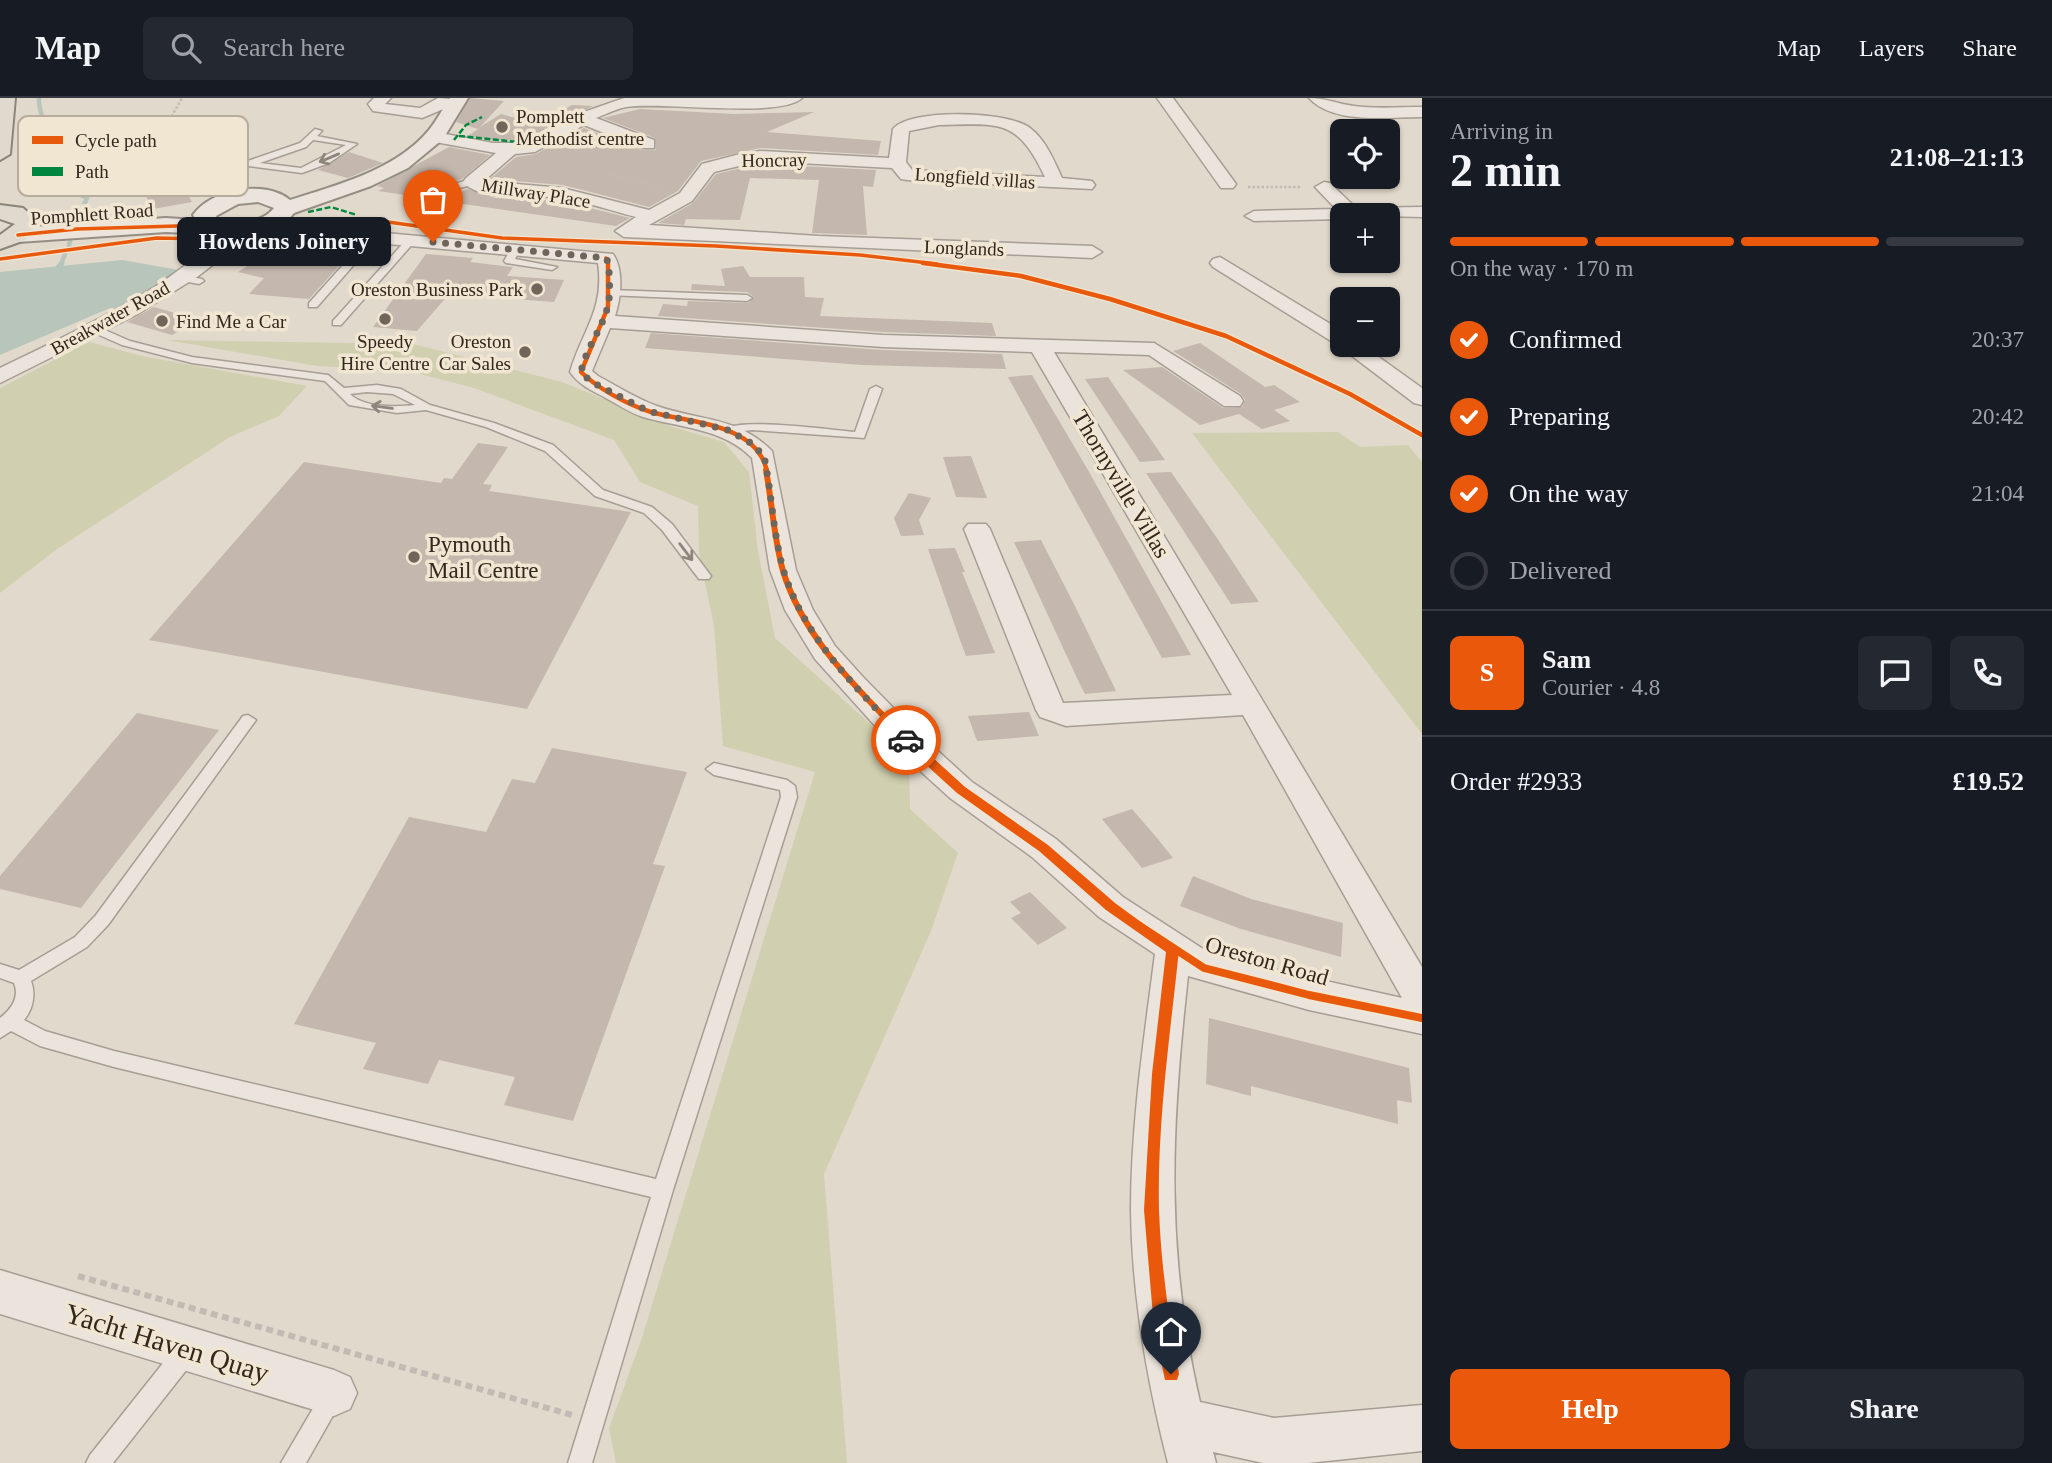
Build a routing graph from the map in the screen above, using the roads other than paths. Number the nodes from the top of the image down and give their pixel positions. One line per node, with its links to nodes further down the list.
1 (6, 98): 15 (main road)
2 (383, 98): 6 (street)
3 (794, 98): 7 (street)
4 (1165, 98): 22 (street)
5 (1317, 98): 8 (street)
6 (458, 99): 12 (street)
7 (626, 100): 11 (street)
8 (1332, 108): 9 (street); 10 (street)
9 (1422, 112)
10 (1309, 117)
11 (586, 120): 13 (street); 14 (street)
12 (435, 137): 14 (street); 27 (street)
13 (648, 144)
14 (510, 150): 19 (street, Millway Place)
15 (0, 154)
16 (897, 163): 20 (street, Longfield villas); 20 (street, Longfield villas); 32 (street, Honcray)
17 (251, 164): 17 (lane, one-way to 17); 18 (lane)
18 (248, 165)
19 (472, 182): 28 (lane); 32 (street, Millway Place)
20 (1056, 183): 21 (street, Longfield villas)
21 (1086, 185)
22 (1231, 187)
23 (1324, 187): 26 (street)
24 (248, 193): 27 (lane)
25 (213, 196): 33 (lane)
26 (1341, 203)
27 (274, 205): 33 (street); 36 (street); 37 (street)
28 (417, 211)
29 (1400, 212): 30 (street)
30 (1422, 212)
31 (1330, 213): 34 (street)
32 (649, 215): 40 (street, Honcray)
33 (214, 216): 35 (street, Pomphlett Road); 36 (street); 43 (street)
34 (1254, 216)
35 (8, 220)
36 (252, 228): 37 (street); 43 (street, Breakwater Road)
37 (304, 233): 38 (street)
38 (373, 237): 39 (street); 48 (lane)
39 (411, 240): 41 (street); 50 (lane)
40 (617, 242): 41 (street); 42 (street, Longlands); 46 (street, Oreston Road)
41 (516, 248): 44 (lane)
42 (1092, 252)
43 (215, 253): 51 (street, Breakwater Road)
44 (552, 267)
45 (1217, 273): 52 (street)
46 (611, 293): 47 (lane); 49 (street, Oreston Road)
47 (747, 298)
48 (313, 305)
49 (604, 321): 53 (street); 61 (street, Oreston Road)
50 (337, 323)
51 (94, 330): 55 (street, Breakwater Road); 57 (lane)
52 (1330, 332)
53 (1039, 346): 59 (street); 64 (street, Thornyville Villas)
54 (1366, 357): 58 (street)
55 (0, 376)
56 (876, 389): 61 (lane)
57 (344, 391): 60 (lane); 60 (lane, one-way to 57)
58 (1422, 398)
59 (1232, 401)
60 (426, 407): 63 (lane, one-way to 63)
61 (728, 430): 67 (street, Oreston Road)
62 (976, 529): 64 (street)
63 (704, 576)
64 (1252, 704): 70 (street, Thornyville Villas)
65 (248, 720): 69 (lane)
66 (714, 769): 73 (lane)
67 (1173, 950): 71 (street, Oreston Road); 78 (street)
68 (0, 971): 69 (lane)
69 (21, 978): 72 (lane)
70 (1422, 999)
71 (1422, 1018)
72 (6, 1026): 73 (lane)
73 (663, 1190): 81 (lane)
74 (6, 1302): 75 (street, Yacht Haven Quay)
75 (188, 1349): 76 (street, Yacht Haven Quay); 79 (lane)
76 (334, 1394): 80 (lane)
77 (1422, 1428): 78 (street)
78 (1186, 1442)
79 (98, 1463)
80 (293, 1463)
81 (580, 1463)

